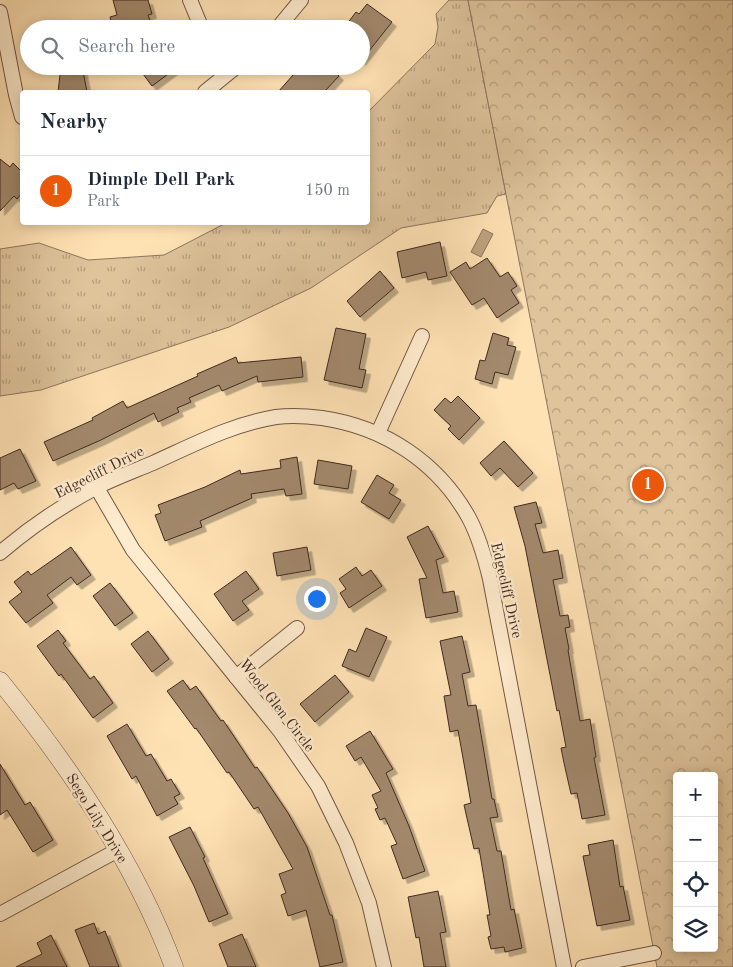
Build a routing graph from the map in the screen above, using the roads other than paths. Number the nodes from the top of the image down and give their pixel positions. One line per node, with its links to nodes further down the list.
1 (190, 0): 4 (street)
2 (301, 0): 5 (street)
3 (0, 12): 8 (street)
4 (198, 20)
5 (284, 20)
6 (225, 75): 7 (street)
7 (207, 90)
8 (20, 110)
9 (422, 336): 10 (street)
10 (378, 433): 11 (street, Edgecliff Drive); 21 (street, Edgecliff Drive)
11 (97, 488): 12 (street, Edgecliff Drive); 14 (street, Wood Glen Circle)
12 (0, 552)
13 (298, 628): 14 (street)
14 (236, 676): 20 (street, Wood Glen Circle)
15 (0, 681): 16 (street, Sego Lily Drive)
16 (118, 850): 17 (street); 19 (street, Sego Lily Drive)
17 (0, 914)
18 (654, 953): 22 (street)
19 (174, 967)
20 (384, 967)
21 (564, 967)
22 (583, 967)

